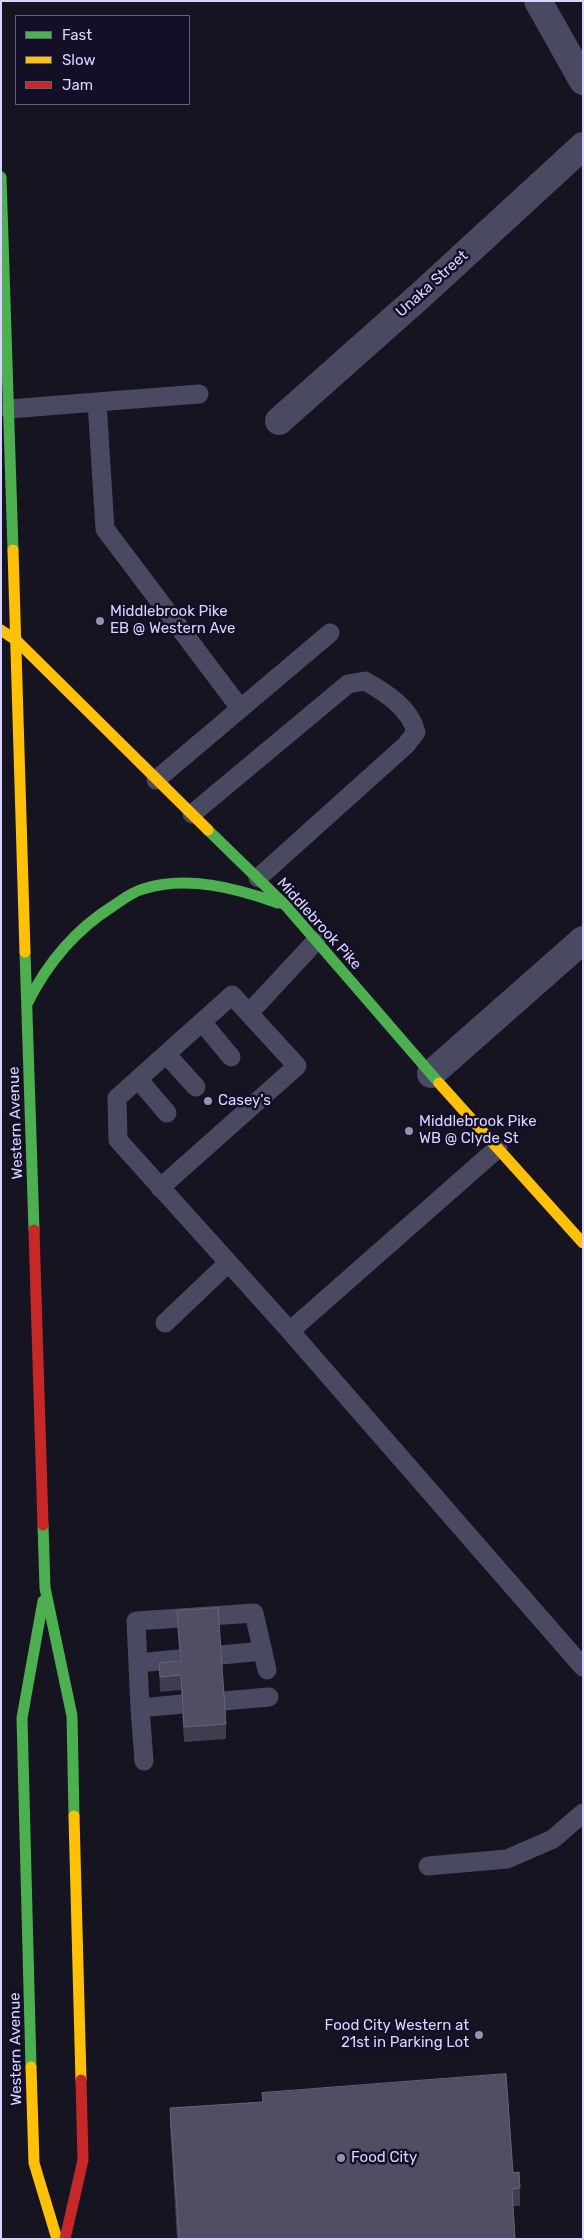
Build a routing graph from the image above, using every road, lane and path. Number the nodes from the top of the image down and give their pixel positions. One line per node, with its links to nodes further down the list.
1 (538, 1): 2 (street)
2 (583, 81)
3 (583, 146): 10 (street, Unaka Street)
4 (1, 177): 5 (main road, Western Avenue)
5 (3, 309): 6 (main road, Western Avenue)
6 (4, 382): 9 (main road, Western Avenue)
7 (199, 394): 8 (lane)
8 (98, 402): 9 (lane); 14 (lane)
9 (9, 409): 13 (main road, Western Avenue)
10 (279, 421)
11 (1, 630): 13 (main road, Middlebrook Pike)
12 (330, 633): 14 (lane)
13 (16, 641): 15 (main road, Middlebrook Pike); 21 (main road, Western Avenue)
14 (240, 708): 15 (lane)
15 (156, 780): 16 (main road, Middlebrook Pike)
16 (192, 814): 17 (main road, Middlebrook Pike); 17 (lane)
17 (258, 878): 18 (main road, Middlebrook Pike)
18 (286, 906): 20 (main road, Middlebrook Pike); 21 (main road)
19 (583, 940): 26 (street)
20 (316, 941): 22 (lane); 26 (main road, Middlebrook Pike)
21 (28, 1002): 36 (main road, Western Avenue)
22 (248, 1013): 23 (lane); 31 (lane)
23 (202, 1022): 24 (lane); 25 (lane)
24 (166, 1054): 27 (lane); 28 (lane)
25 (231, 1057)
26 (432, 1074): 30 (main road, Middlebrook Pike)
27 (138, 1079): 29 (lane); 31 (lane)
28 (196, 1087)
29 (167, 1113)
30 (498, 1148): 32 (main road, Middlebrook Pike); 35 (lane)
31 (160, 1188): 33 (lane)
32 (583, 1242)
33 (228, 1263): 34 (lane); 35 (lane)
34 (165, 1323)
35 (290, 1331): 41 (lane)
36 (45, 1588): 50 (main road, Western Avenue); 51 (main road, Western Avenue)
37 (262, 1652): 38 (lane); 40 (lane); 42 (lane)
38 (221, 1655)
39 (179, 1659): 40 (lane)
40 (138, 1663): 46 (lane)
41 (583, 1667)
42 (268, 1670)
43 (269, 1697): 44 (lane)
44 (224, 1701)
45 (182, 1704): 46 (lane)
46 (140, 1708): 47 (lane)
47 (144, 1761)
48 (583, 1813): 49 (lane)
49 (428, 1866)
50 (57, 2239)
51 (65, 2239)

